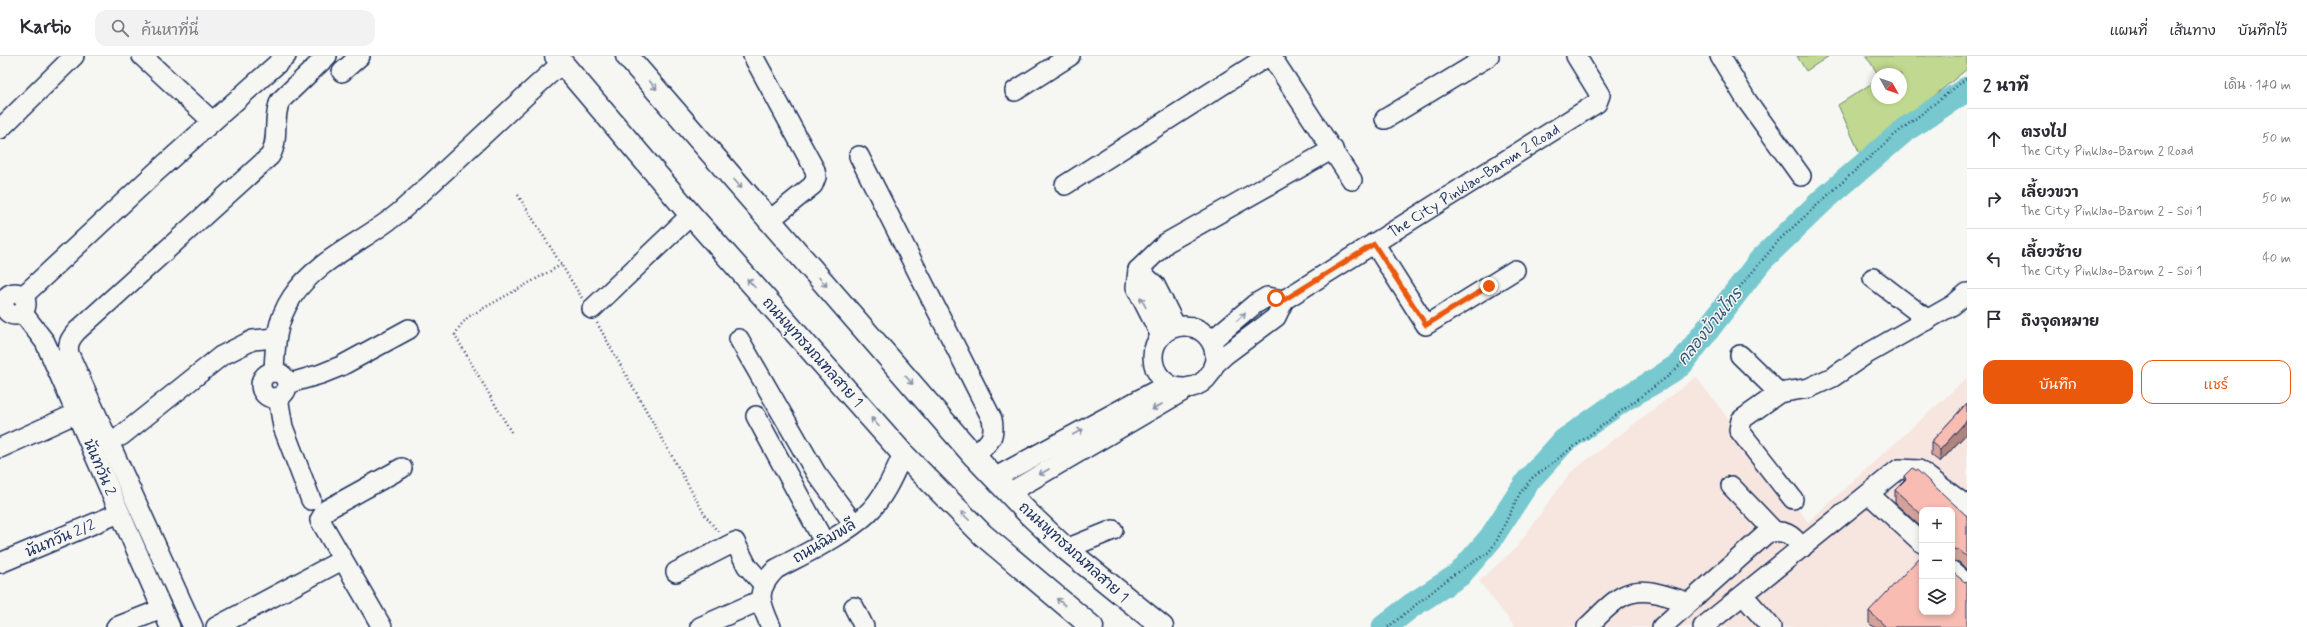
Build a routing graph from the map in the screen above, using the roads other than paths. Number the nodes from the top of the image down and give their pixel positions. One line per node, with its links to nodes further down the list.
1 (74, 56): 18 (street)
2 (142, 56): 17 (street)
3 (286, 56): 17 (street)
4 (327, 56): 79 (street)
5 (360, 56): 14 (street)
6 (628, 56): 25 (main road, ถนนพุทธมณฑลสาย 1, one-way to 25)
7 (753, 56): 25 (street)
8 (1070, 56): 15 (street)
9 (1270, 56): 19 (street); 23 (street)
10 (1489, 56): 16 (street)
11 (1576, 56): 26 (street, The City Pinklao-Barom 2 Road)
12 (1720, 56): 21 (street)
13 (564, 62): 24 (main road, ถนนพุทธมณฑลสาย 1); 36 (street)
14 (342, 72)
15 (1015, 92)
16 (1385, 119)
17 (212, 122): 31 (street)
18 (0, 129)
19 (1333, 149): 22 (street); 35 (street)
20 (859, 156): 50 (street)
21 (1801, 176)
22 (1352, 180)
23 (1064, 185)
24 (691, 215): 32 (street); 49 (main road, ถนนพุทธมณฑลสาย 1, one-way to 24)
25 (770, 220): 50 (main road, ถนนพุทธมณฑลสาย 1, one-way to 50)
26 (1374, 244): 27 (street); 30 (street, The City Pinklao-Barom 2 Road)
27 (1515, 270)
28 (1873, 278): 33 (street)
29 (1967, 293): 33 (street)
30 (1284, 300): 38 (street, one-way to 30); 40 (street)
31 (9, 308): 45 (street, นันทวัน 2)
32 (590, 310)
33 (1928, 320): 44 (street)
34 (409, 329): 41 (street)
35 (1168, 331): 38 (street); 42 (street)
36 (275, 338): 41 (street); 47 (street)
37 (740, 339): 60 (street)
38 (1211, 341): 40 (street)
39 (1740, 355): 44 (street)
40 (1213, 366): 43 (street)
41 (280, 384): 58 (street)
42 (1168, 384): 43 (street); 52 (street, one-way to 42)
43 (1190, 387): 54 (street, one-way to 54)
44 (1779, 393): 57 (street)
45 (77, 413): 48 (street); 59 (street, นันทวัน 2)
46 (756, 416): 64 (street)
47 (121, 436)
48 (0, 448)
49 (903, 454): 60 (street, ถนนฉิมพลี); 85 (main road, ถนนพุทธมณฑลสาย 1, one-way to 49)
50 (974, 456): 52 (main road, ถนนพุทธมณฑลสาย 1)
51 (402, 468): 67 (street)
52 (994, 478): 54 (main road, ถนนพุทธมณฑลสาย 1)
53 (1731, 486): 62 (street)
54 (1009, 493): 66 (main road, ถนนพุทธมณฑลสาย 1)
55 (1869, 494): 56 (street); 63 (street); 65 (street)
56 (1963, 496)
57 (1793, 499)
58 (310, 500)
59 (119, 513): 68 (street, นันทวัน 2/2); 76 (street, นันทวัน 2)
60 (854, 524): 64 (street, ถนนฉิมพลี)
61 (1113, 530): 66 (street)
62 (1774, 531): 65 (street); 74 (street)
63 (1919, 540)
64 (824, 542): 72 (street, ถนนฉิมพลี)
65 (1802, 548): 73 (street)
66 (1066, 549): 86 (main road, ถนนพุทธมณฑลสาย 1)
67 (342, 560): 80 (street); 81 (street)
68 (0, 563)
69 (676, 572): 72 (street)
70 (1955, 573): 71 (street)
71 (1967, 584)
72 (762, 593): 82 (street); 83 (street)
73 (1743, 595): 89 (street); 90 (street)
74 (1689, 602): 87 (street); 88 (street)
75 (854, 607): 84 (street)
76 (162, 609): 77 (street); 78 (street, นันทวัน 2)
77 (116, 627)
78 (170, 627)
79 (193, 627)
80 (216, 627)
81 (382, 627)
82 (700, 627)
83 (771, 627)
84 (864, 627)
85 (1092, 627)
86 (1162, 627)
87 (1587, 627)
88 (1662, 627)
89 (1703, 627)
90 (1771, 627)

